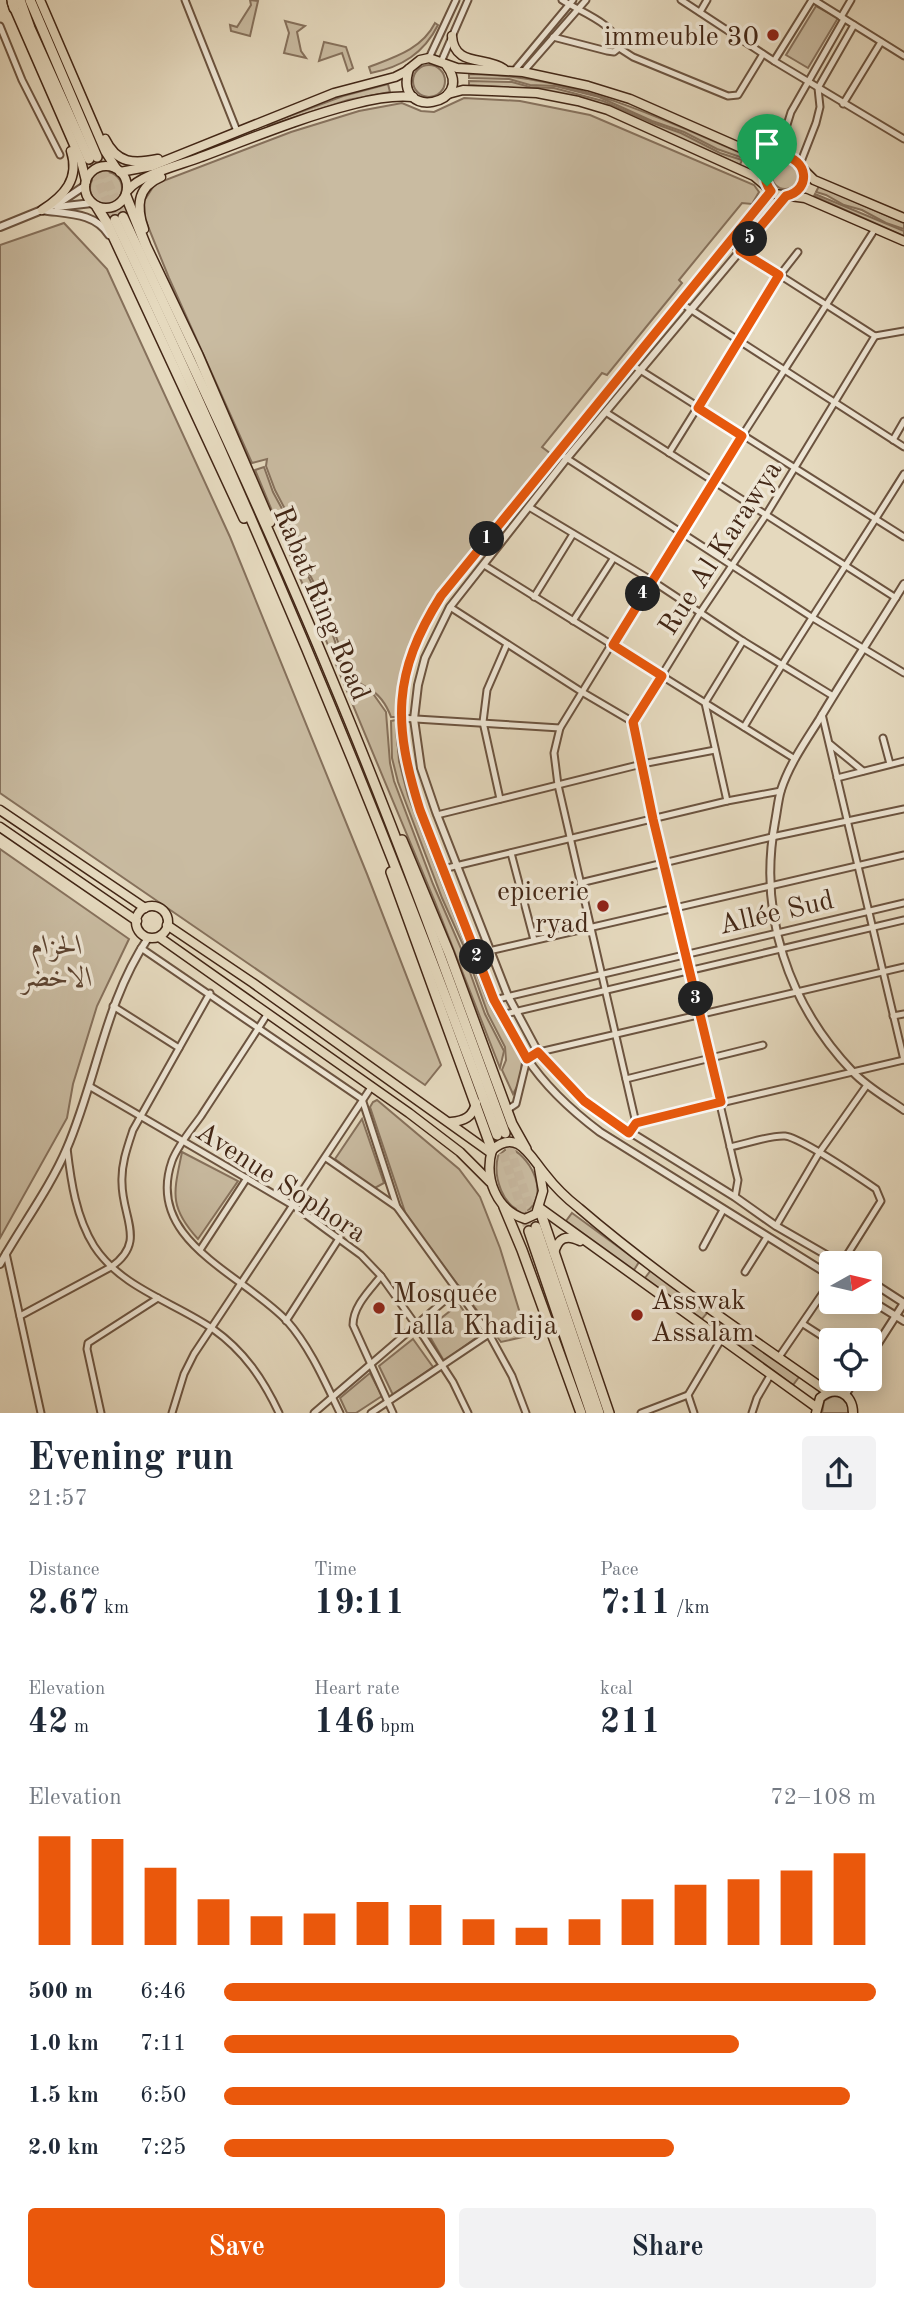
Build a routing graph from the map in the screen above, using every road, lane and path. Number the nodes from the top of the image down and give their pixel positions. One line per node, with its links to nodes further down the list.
1 (30, 0): 12 (highway)
2 (40, 0): 36 (main road)
3 (185, 0): 37 (street)
4 (468, 0): 20 (street)
5 (562, 0): 13 (street)
6 (586, 0): 14 (street)
7 (681, 0): 15 (street)
8 (707, 0): 15 (street)
9 (813, 0): 16 (street); 27 (street)
10 (851, 0): 16 (street)
11 (455, 1): 26 (street)
12 (14, 2): 38 (main road)
13 (571, 2): 14 (street); 19 (street)
14 (578, 10): 21 (street); 23 (street)
15 (700, 12): 24 (street)
16 (842, 18): 17 (street); 31 (street)
17 (853, 25): 22 (street); 32 (street)
18 (0, 26): 40 (street)
19 (545, 35): 21 (street); 30 (street)
20 (452, 36): 28 (street); 30 (main road)
21 (554, 37): 23 (street); 30 (street)
22 (881, 43): 25 (street); 35 (street)
23 (620, 48): 24 (street)
24 (763, 54): 27 (street)
25 (904, 55)
26 (429, 58): 28 (main road); 29 (main road)
27 (774, 61): 31 (street)
28 (443, 63): 30 (main road); 33 (main road)
29 (409, 69): 34 (main road); 37 (main road)
30 (515, 71): 41 (main road)
31 (808, 83): 32 (street); 41 (street)
32 (818, 88): 35 (street); 43 (street)
33 (448, 94): 34 (main road); 46 (main road)
34 (413, 97): 42 (main road)
35 (843, 104): 39 (street)
36 (96, 129): 42 (main road); 44 (main road)
37 (237, 131): 42 (main road)
38 (71, 138): 45 (main road); 50 (main road)
39 (904, 139)
40 (60, 155)
41 (776, 158): 43 (main road); 46 (main road)
42 (173, 163): 44 (main road); 47 (main road); 56 (main road)
43 (802, 167): 48 (main road); 51 (main road)
44 (118, 170): 45 (main road); 47 (main road)
45 (86, 183): 49 (main road); 50 (street)
46 (769, 188): 48 (main road); 55 (street)
47 (127, 193): 49 (main road); 56 (highway)
48 (788, 195): 53 (main road); 57 (street)
49 (95, 205): 50 (street); 59 (highway)
50 (42, 210): 52 (street); 59 (street)
51 (904, 218)
52 (0, 227)
53 (876, 229): 54 (main road); 62 (street)
54 (904, 241)
55 (729, 242): 57 (street); 61 (street)
56 (146, 246): 93 (highway)
57 (740, 251): 60 (street); 63 (street)
58 (798, 252): 60 (street)
59 (121, 254): 94 (highway)
60 (779, 275): 62 (street); 66 (street)
61 (679, 302): 63 (street); 67 (street)
62 (826, 304): 65 (street); 68 (street)
63 (690, 311): 66 (street); 69 (street)
64 (904, 331): 65 (street)
65 (875, 336): 70 (street, Rue Al Karawya)
66 (738, 341): 68 (street); 71 (street)
67 (629, 363): 69 (street); 77 (street)
68 (785, 370): 70 (street); 74 (street)
69 (641, 372): 71 (street); 72 (street)
70 (835, 403): 75 (street); 80 (street, Rue Al Karawya)
71 (698, 408): 74 (street); 78 (street)
72 (607, 413): 78 (street); 79 (street)
73 (904, 421): 75 (street)
74 (742, 436): 80 (street); 82 (street)
75 (893, 440): 76 (street)
76 (904, 447)
77 (557, 452): 79 (street); 114 (street)
78 (669, 453): 82 (street)
79 (567, 458): 83 (street); 86 (street)
80 (794, 469): 84 (street, Rue Al Karawya); 85 (street)
81 (904, 474): 85 (street)
82 (714, 482): 84 (street); 86 (street)
83 (529, 507): 87 (street); 90 (street)
84 (766, 515): 91 (street, Rue Al Karawya); 92 (street)
85 (876, 520): 88 (street); 92 (street)
86 (681, 531): 91 (street); 95 (street)
87 (573, 534): 89 (street); 97 (street)
88 (904, 537)
89 (613, 559): 95 (street); 102 (street)
90 (484, 565): 97 (street); 99 (street)
91 (732, 565): 100 (street, Rue Al Karawya); 101 (street)
92 (846, 566): 98 (street); 101 (street)
93 (284, 568): 94 (highway, Rabat Ring Road); 136 (highway, Rabat Ring Road)
94 (273, 572): 138 (highway, Rabat Ring Road)
95 (651, 580): 100 (street); 105 (street)
96 (904, 584): 98 (street)
97 (534, 597): 102 (street)
98 (896, 598): 106 (street)
99 (450, 607): 104 (street); 115 (street)
100 (701, 613): 103 (street); 109 (street, Rue Al Karawya)
101 (813, 618): 106 (street); 107 (street)
102 (573, 621): 105 (street)
103 (743, 641): 107 (street); 112 (street)
104 (507, 644): 110 (street); 116 (street)
105 (613, 645): 109 (street); 110 (street)
106 (864, 648): 108 (street); 111 (street)
107 (781, 664): 111 (street); 118 (street)
108 (904, 673)
109 (662, 676): 112 (street); 117 (street, Rue Al Karawya)
110 (582, 692): 117 (street); 119 (street)
111 (833, 696): 113 (street)
112 (705, 703): 118 (street); 122 (street)
113 (822, 714): 121 (street); 123 (street)
114 (400, 719): 115 (street); 148 (street)
115 (414, 719): 116 (street); 135 (street)
116 (483, 722): 119 (street); 131 (street)
117 (633, 722): 125 (street)
118 (744, 727): 123 (street)
119 (560, 728): 129 (street)
120 (883, 738): 126 (street)
121 (830, 744): 127 (street); 128 (street)
122 (715, 750): 125 (street); 132 (street)
123 (795, 759): 130 (street)
124 (904, 761): 126 (street)
125 (642, 764): 129 (street); 137 (street)
126 (890, 764): 127 (street)
127 (863, 771): 128 (street)
128 (837, 778): 139 (street)
129 (558, 785): 131 (street); 142 (street)
130 (781, 791): 132 (street); 141 (street)
131 (500, 799): 135 (street)
132 (727, 801): 137 (street)
133 (904, 809): 139 (street)
134 (0, 810): 153 (main road)
135 (437, 814): 146 (street)
136 (388, 818): 138 (highway, Rabat Ring Road); 201 (highway)
137 (653, 819): 142 (street); 145 (street)
138 (375, 821): 199 (highway)
139 (848, 821): 141 (street); 147 (street)
140 (0, 827): 156 (main road)
141 (772, 837): 145 (street); 150 (street)
142 (570, 838): 143 (street); 149 (street)
143 (511, 853): 146 (street); 163 (street)
144 (904, 855): 147 (street)
145 (664, 863): 149 (street); 152 (street)
146 (457, 865): 148 (street); 166 (street)
147 (858, 865): 150 (street); 154 (street)
148 (443, 869): 168 (street)
149 (580, 883): 158 (street)
150 (770, 885): 152 (street); 160 (street)
151 (904, 903): 154 (street, Allée Sud)
152 (675, 907): 158 (street); 167 (street)
153 (145, 908): 156 (main road); 157 (main road)
154 (867, 911): 159 (street); 160 (street, Allée Sud)
155 (904, 920): 159 (street, Allée Sud)
156 (136, 922): 162 (main road)
157 (167, 925): 161 (main road); 204 (main road)
158 (590, 927): 163 (street); 172 (street)
159 (872, 927): 165 (street, Allée Sud); 171 (street)
160 (775, 933): 165 (street); 167 (street, Allée Sud)
161 (159, 937): 162 (main road); 180 (main road)
162 (148, 938): 164 (street)
163 (534, 940): 166 (street)
164 (141, 948): 175 (street); 178 (street)
165 (780, 949): 170 (street, Allée Sud); 174 (street)
166 (489, 950): 168 (street); 176 (street)
167 (685, 953): 170 (street); 172 (street, Allée Sud)
168 (476, 954): 177 (street)
169 (904, 967): 171 (street)
170 (689, 970): 173 (street, Allée Sud); 183 (street)
171 (882, 972): 174 (street); 184 (street)
172 (600, 973): 173 (street); 176 (street, Allée Sud)
173 (604, 990): 179 (street, Allée Sud); 186 (street)
174 (799, 992): 183 (street); 193 (street)
175 (210, 993): 185 (street); 188 (street)
176 (508, 996): 177 (street, Allée Sud); 179 (street)
177 (494, 1000): 182 (street)
178 (113, 1006): 188 (street); 196 (street)
179 (515, 1011): 182 (street, Allée Sud); 189 (street)
180 (268, 1013): 185 (street); 197 (main road)
181 (904, 1014): 184 (street)
182 (501, 1015): 191 (street)
183 (699, 1015): 186 (street); 190 (street)
184 (893, 1016): 192 (street)
185 (259, 1028): 198 (street); 207 (street)
186 (615, 1035): 189 (street); 194 (street)
187 (763, 1045): 190 (street)
188 (179, 1048): 203 (street)
189 (538, 1052): 191 (street); 206 (street)
190 (711, 1058): 194 (street); 200 (street)
191 (527, 1059): 201 (street); 222 (street)
192 (904, 1060): 193 (street)
193 (853, 1072): 195 (street); 200 (street)
194 (626, 1079): 205 (street)
195 (867, 1085): 202 (street); 212 (street)
196 (89, 1086): 203 (street, Avenue Sophora); 209 (street)
197 (372, 1086): 198 (street); 216 (main road)
198 (362, 1099): 213 (street); 219 (street)
199 (475, 1102): 204 (main road); 211 (highway)
200 (721, 1102): 205 (street); 208 (street)
201 (508, 1110): 210 (highway)
202 (904, 1110)
203 (140, 1117): 207 (street, Avenue Sophora); 234 (street)
204 (451, 1122): 211 (main road)
205 (636, 1123): 206 (street)
206 (629, 1133): 217 (street)
207 (183, 1142): 215 (street, Avenue Sophora); 228 (street)
208 (730, 1147): 212 (street); 217 (street)
209 (67, 1148): 231 (street); 234 (street)
210 (526, 1149): 211 (main road); 214 (main road)
211 (492, 1152): 216 (main road)
212 (819, 1153): 223 (street); 230 (street)
213 (326, 1158): 218 (street); 219 (street)
214 (540, 1168): 221 (main road); 256 (main road)
215 (247, 1178): 218 (street, Avenue Sophora); 228 (street)
216 (490, 1182): 220 (main road)
217 (734, 1197): 223 (street)
218 (294, 1206): 224 (street, Avenue Sophora); 238 (street)
219 (397, 1207): 239 (street)
220 (504, 1207): 221 (main road); 277 (highway)
221 (539, 1208): 226 (main road); 232 (highway)
222 (723, 1210): 225 (street); 227 (street)
223 (776, 1226): 229 (street)
224 (340, 1237): 237 (street, Avenue Sophora); 247 (street)
225 (767, 1237): 235 (street); 236 (street)
226 (592, 1245): 232 (main road); 255 (main road)
227 (702, 1247)
228 (200, 1250): 238 (street)
229 (821, 1251)
230 (849, 1251)
231 (6, 1253): 233 (street); 246 (street)
232 (554, 1254): 280 (highway)
233 (0, 1264)
234 (111, 1267): 241 (street); 246 (street)
235 (819, 1269)
236 (745, 1272)
237 (381, 1276): 250 (street, Avenue Sophora); 257 (street)
238 (241, 1284): 247 (street); 251 (street)
239 (458, 1289): 250 (street); 252 (street)
240 (882, 1289): 243 (street)
241 (158, 1298): 251 (street); 268 (street)
242 (819, 1299): 249 (street)
243 (904, 1303): 245 (street)
244 (882, 1307): 245 (street)
245 (895, 1315): 248 (street); 254 (street)
246 (20, 1316): 267 (street)
247 (286, 1321): 264 (street)
248 (904, 1321)
249 (803, 1324): 253 (street); 256 (street)
250 (416, 1325): 257 (street); 258 (street, Avenue Sophora)
251 (212, 1329): 269 (street); 270 (street)
252 (489, 1334): 258 (street); 276 (street)
253 (819, 1334)
254 (882, 1336)
255 (722, 1338): 259 (main road); 263 (street)
256 (779, 1357): 261 (main road)
257 (372, 1364): 264 (street); 265 (street)
258 (443, 1367): 265 (street); 275 (street, Avenue Sophora)
259 (771, 1374): 266 (main road); 283 (street)
260 (848, 1391): 262 (street)
261 (828, 1392): 262 (main road); 266 (main road)
262 (846, 1394): 284 (main road)
263 (688, 1395): 281 (street); 282 (street)
264 (332, 1397): 271 (street); 272 (street)
265 (389, 1402): 273 (street); 274 (street)
266 (816, 1410)
267 (41, 1413)
268 (101, 1413)
269 (172, 1413)
270 (279, 1413)
271 (314, 1413)
272 (340, 1413)
273 (371, 1413)
274 (393, 1413)
275 (468, 1413)
276 (526, 1413)
277 (581, 1413)
278 (591, 1413): 279 (highway)
279 (599, 1413)
280 (608, 1413)
281 (641, 1413)
282 (694, 1413)
283 (752, 1413)
284 (853, 1413)

